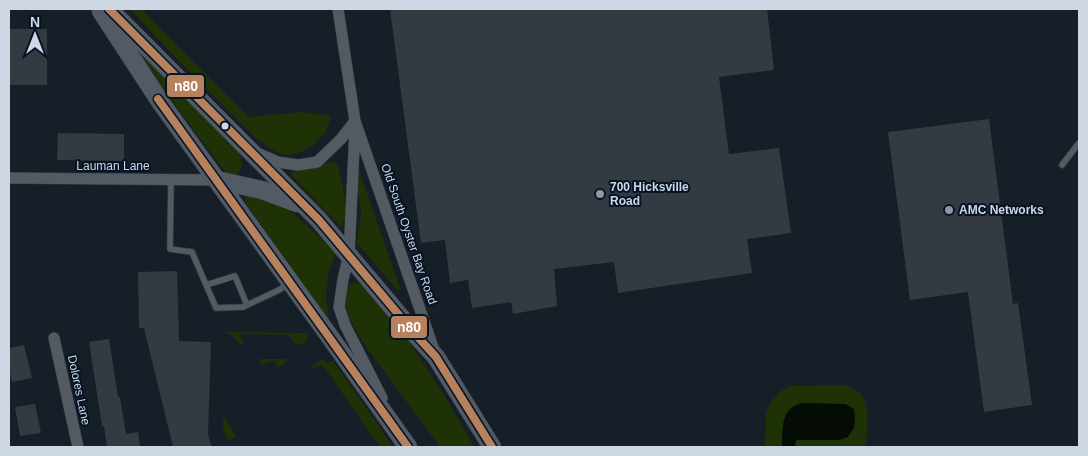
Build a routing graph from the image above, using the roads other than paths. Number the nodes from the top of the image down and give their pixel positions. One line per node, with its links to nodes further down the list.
1 (99, 9): 10 (main road)
2 (109, 9): 6 (main road)
3 (338, 9): 4 (street, Old South Oyster Bay Road)
4 (355, 121): 6 (street); 12 (street, Old South Oyster Bay Road); 17 (street, Old South Oyster Bay Road)
5 (1079, 143): 7 (lane)
6 (249, 150): 11 (main road)
7 (1062, 164)
8 (9, 178): 9 (street, Lauman Lane)
9 (171, 180): 10 (street, Lauman Lane); 14 (lane)
10 (217, 180): 11 (main road); 13 (main road)
11 (303, 204): 12 (main road)
12 (349, 255): 17 (main road); 18 (street, Old South Oyster Bay Road)
13 (291, 282): 15 (lane); 18 (main road)
14 (206, 285): 15 (lane); 15 (lane)
15 (247, 305)
16 (54, 338): 19 (street, Dolores Lane)
17 (436, 357): 20 (main road)
18 (406, 444)
19 (78, 447)
20 (492, 447)

